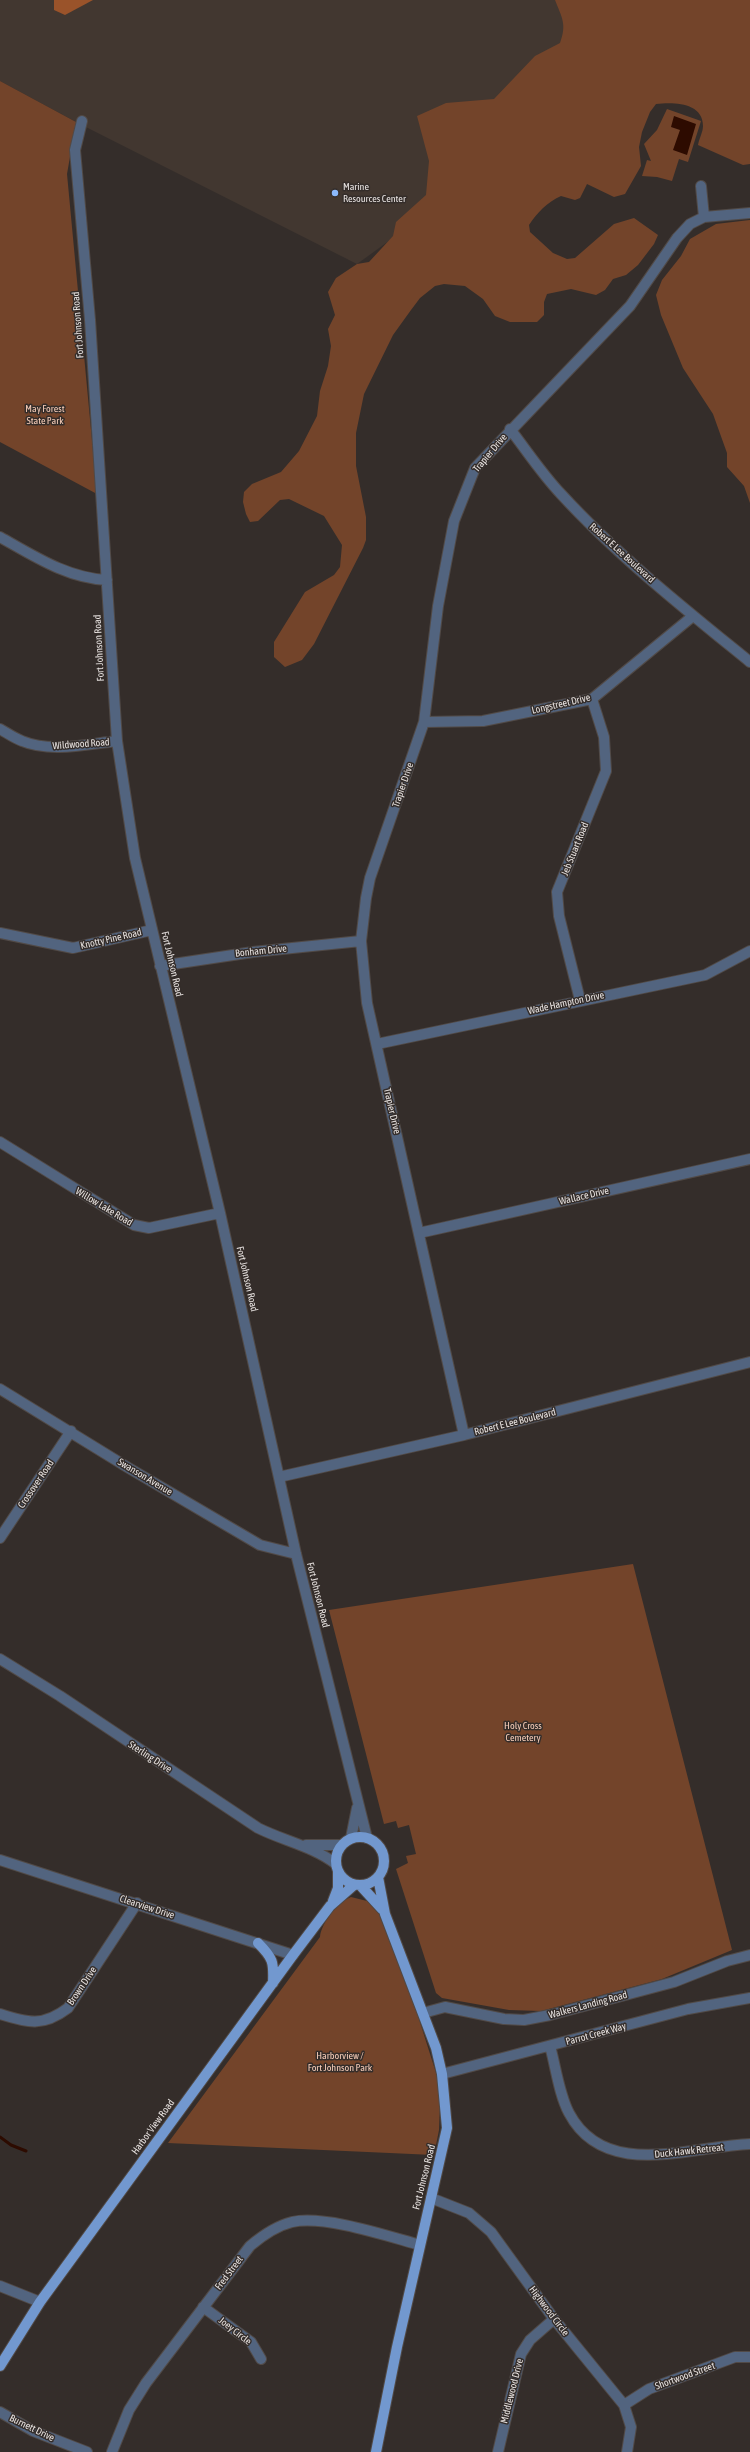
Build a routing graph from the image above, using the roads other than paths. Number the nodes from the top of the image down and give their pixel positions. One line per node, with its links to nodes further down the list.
1 (82, 121): 7 (street, Fort Johnson Road)
2 (701, 186): 4 (street)
3 (750, 213): 4 (street)
4 (704, 217): 5 (street, Trapier Drive)
5 (510, 429): 8 (street, Robert E Lee Boulevard); 11 (street, Trapier Drive)
6 (0, 537): 7 (street)
7 (108, 580): 13 (street, Fort Johnson Road)
8 (693, 616): 9 (street, Robert E Lee Boulevard); 10 (street, Longstreet Drive)
9 (750, 662)
10 (592, 699): 11 (street, Longstreet Drive); 19 (street, Jeb Stuart Road)
11 (424, 722): 16 (street, Trapier Drive)
12 (0, 729): 13 (street, Wildwood Road)
13 (117, 741): 14 (street, Fort Johnson Road)
14 (152, 930): 15 (street, Knotty Pine Road); 18 (street, Fort Johnson Road)
15 (0, 933)
16 (361, 941): 18 (street, Bonham Drive); 20 (street, Trapier Drive)
17 (750, 951): 19 (street, Wade Hampton Drive)
18 (160, 966): 23 (street, Fort Johnson Road)
19 (580, 1000): 20 (street, Wade Hampton Drive)
20 (377, 1044): 24 (street, Trapier Drive)
21 (0, 1142): 23 (street, Willow Lake Road)
22 (750, 1159): 24 (street, Wallace Drive)
23 (220, 1213): 29 (street, Fort Johnson Road)
24 (419, 1233): 28 (street, Trapier Drive)
25 (750, 1362): 28 (street, Robert E Lee Boulevard)
26 (0, 1389): 27 (street, Swanson Avenue)
27 (72, 1431): 30 (street, Crossover Road); 31 (street, Swanson Avenue)
28 (464, 1435): 29 (street, Robert E Lee Boulevard)
29 (279, 1477): 31 (street, Fort Johnson Road)
30 (0, 1538)
31 (296, 1554): 33 (street, Fort Johnson Road)
32 (0, 1660): 37 (street, Sterling Drive)
33 (357, 1796): 34 (street, Fort Johnson Road); 35 (street, Fort Johnson Road)
34 (351, 1838): 35 (main road); 36 (main road)
35 (367, 1838): 40 (main road)
36 (341, 1845): 37 (street, Sterling Drive); 39 (main road)
37 (304, 1846): 39 (street, Sterling Drive)
38 (0, 1860): 42 (street, Clearview Drive)
39 (337, 1868): 41 (main road); 43 (main road, Harbor View Road)
40 (378, 1877): 41 (main road); 44 (main road, Fort Johnson Road)
41 (357, 1885): 43 (main road, Harbor View Road); 44 (main road, Fort Johnson Road)
42 (137, 1903): 45 (street, Clearview Drive); 51 (street, Brown Drive)
43 (330, 1906): 46 (main road, Harbor View Road)
44 (385, 1914): 50 (main road, Fort Johnson Road)
45 (258, 1943): 46 (street, Clearview Drive); 48 (main road)
46 (293, 1955): 48 (main road, Harbor View Road)
47 (750, 1955): 50 (street, Walkers Landing Road)
48 (273, 1983): 58 (main road, Harbor View Road)
49 (750, 1998): 52 (street, Parrot Creek Way)
50 (423, 2013): 53 (main road, Fort Johnson Road)
51 (0, 2014)
52 (550, 2046): 53 (street, Parrot Creek Way); 54 (street, Duck Hawk Retreat)
53 (442, 2074): 55 (main road, Fort Johnson Road)
54 (750, 2144)
55 (431, 2198): 56 (main road, Fort Johnson Road); 60 (street, Highwood Circle)
56 (420, 2245): 59 (street, Fred Street); 68 (main road, Fort Johnson Road)
57 (0, 2286): 58 (street)
58 (40, 2302): 63 (main road, Harbor View Road)
59 (204, 2307): 62 (street, Joey Circle); 67 (street, Fred Street)
60 (554, 2319): 64 (street, Highwood Circle); 69 (street, Middlewood Drive)
61 (750, 2357): 64 (street, Shortwood Street)
62 (261, 2359)
63 (0, 2366)
64 (624, 2405): 70 (street, Highwood Circle)
65 (0, 2412): 66 (street, Burnett Drive)
66 (87, 2452)
67 (112, 2452)
68 (376, 2452)
69 (498, 2452)
70 (628, 2452)

